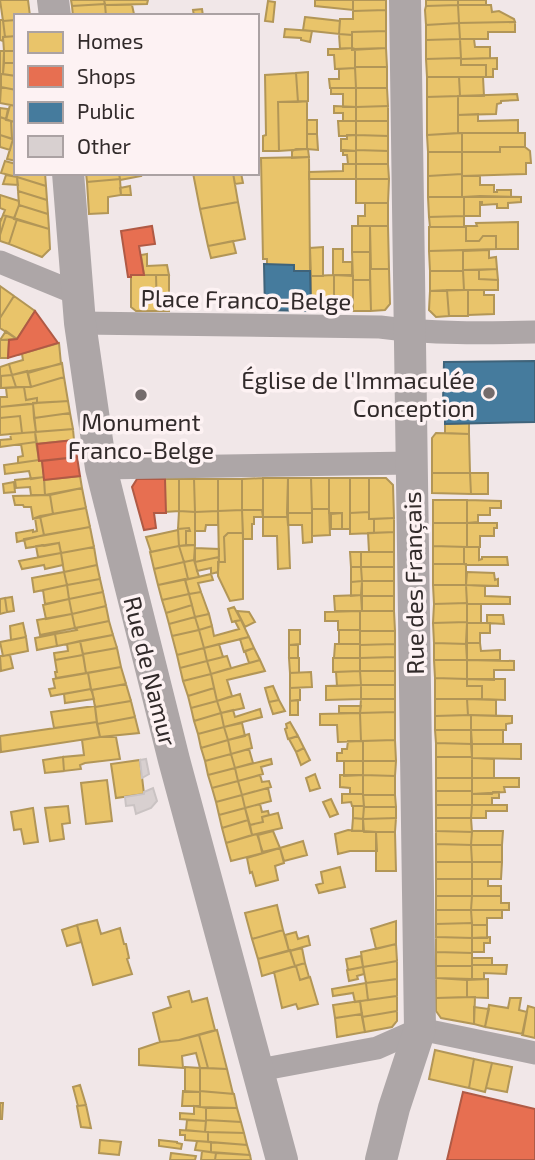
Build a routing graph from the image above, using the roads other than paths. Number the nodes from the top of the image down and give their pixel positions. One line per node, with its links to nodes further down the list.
1 (405, 0): 5 (main road, Rue des Français)
2 (68, 175): 4 (main road, Rue de Namur)
3 (0, 262): 4 (street)
4 (79, 309): 5 (street, Place Franco-Belge); 8 (main road, Rue de Namur)
5 (411, 331): 6 (street, Place Franco-Belge); 7 (main road, Rue des Français)
6 (535, 332)
7 (411, 463): 8 (street); 9 (main road, Rue des Français)
8 (102, 468): 11 (main road, Rue de Namur)
9 (419, 1030): 10 (street); 11 (street); 13 (main road, Rue des Français)
10 (535, 1053)
11 (259, 1070): 12 (main road, Rue de Namur)
12 (282, 1160)
13 (381, 1160)

